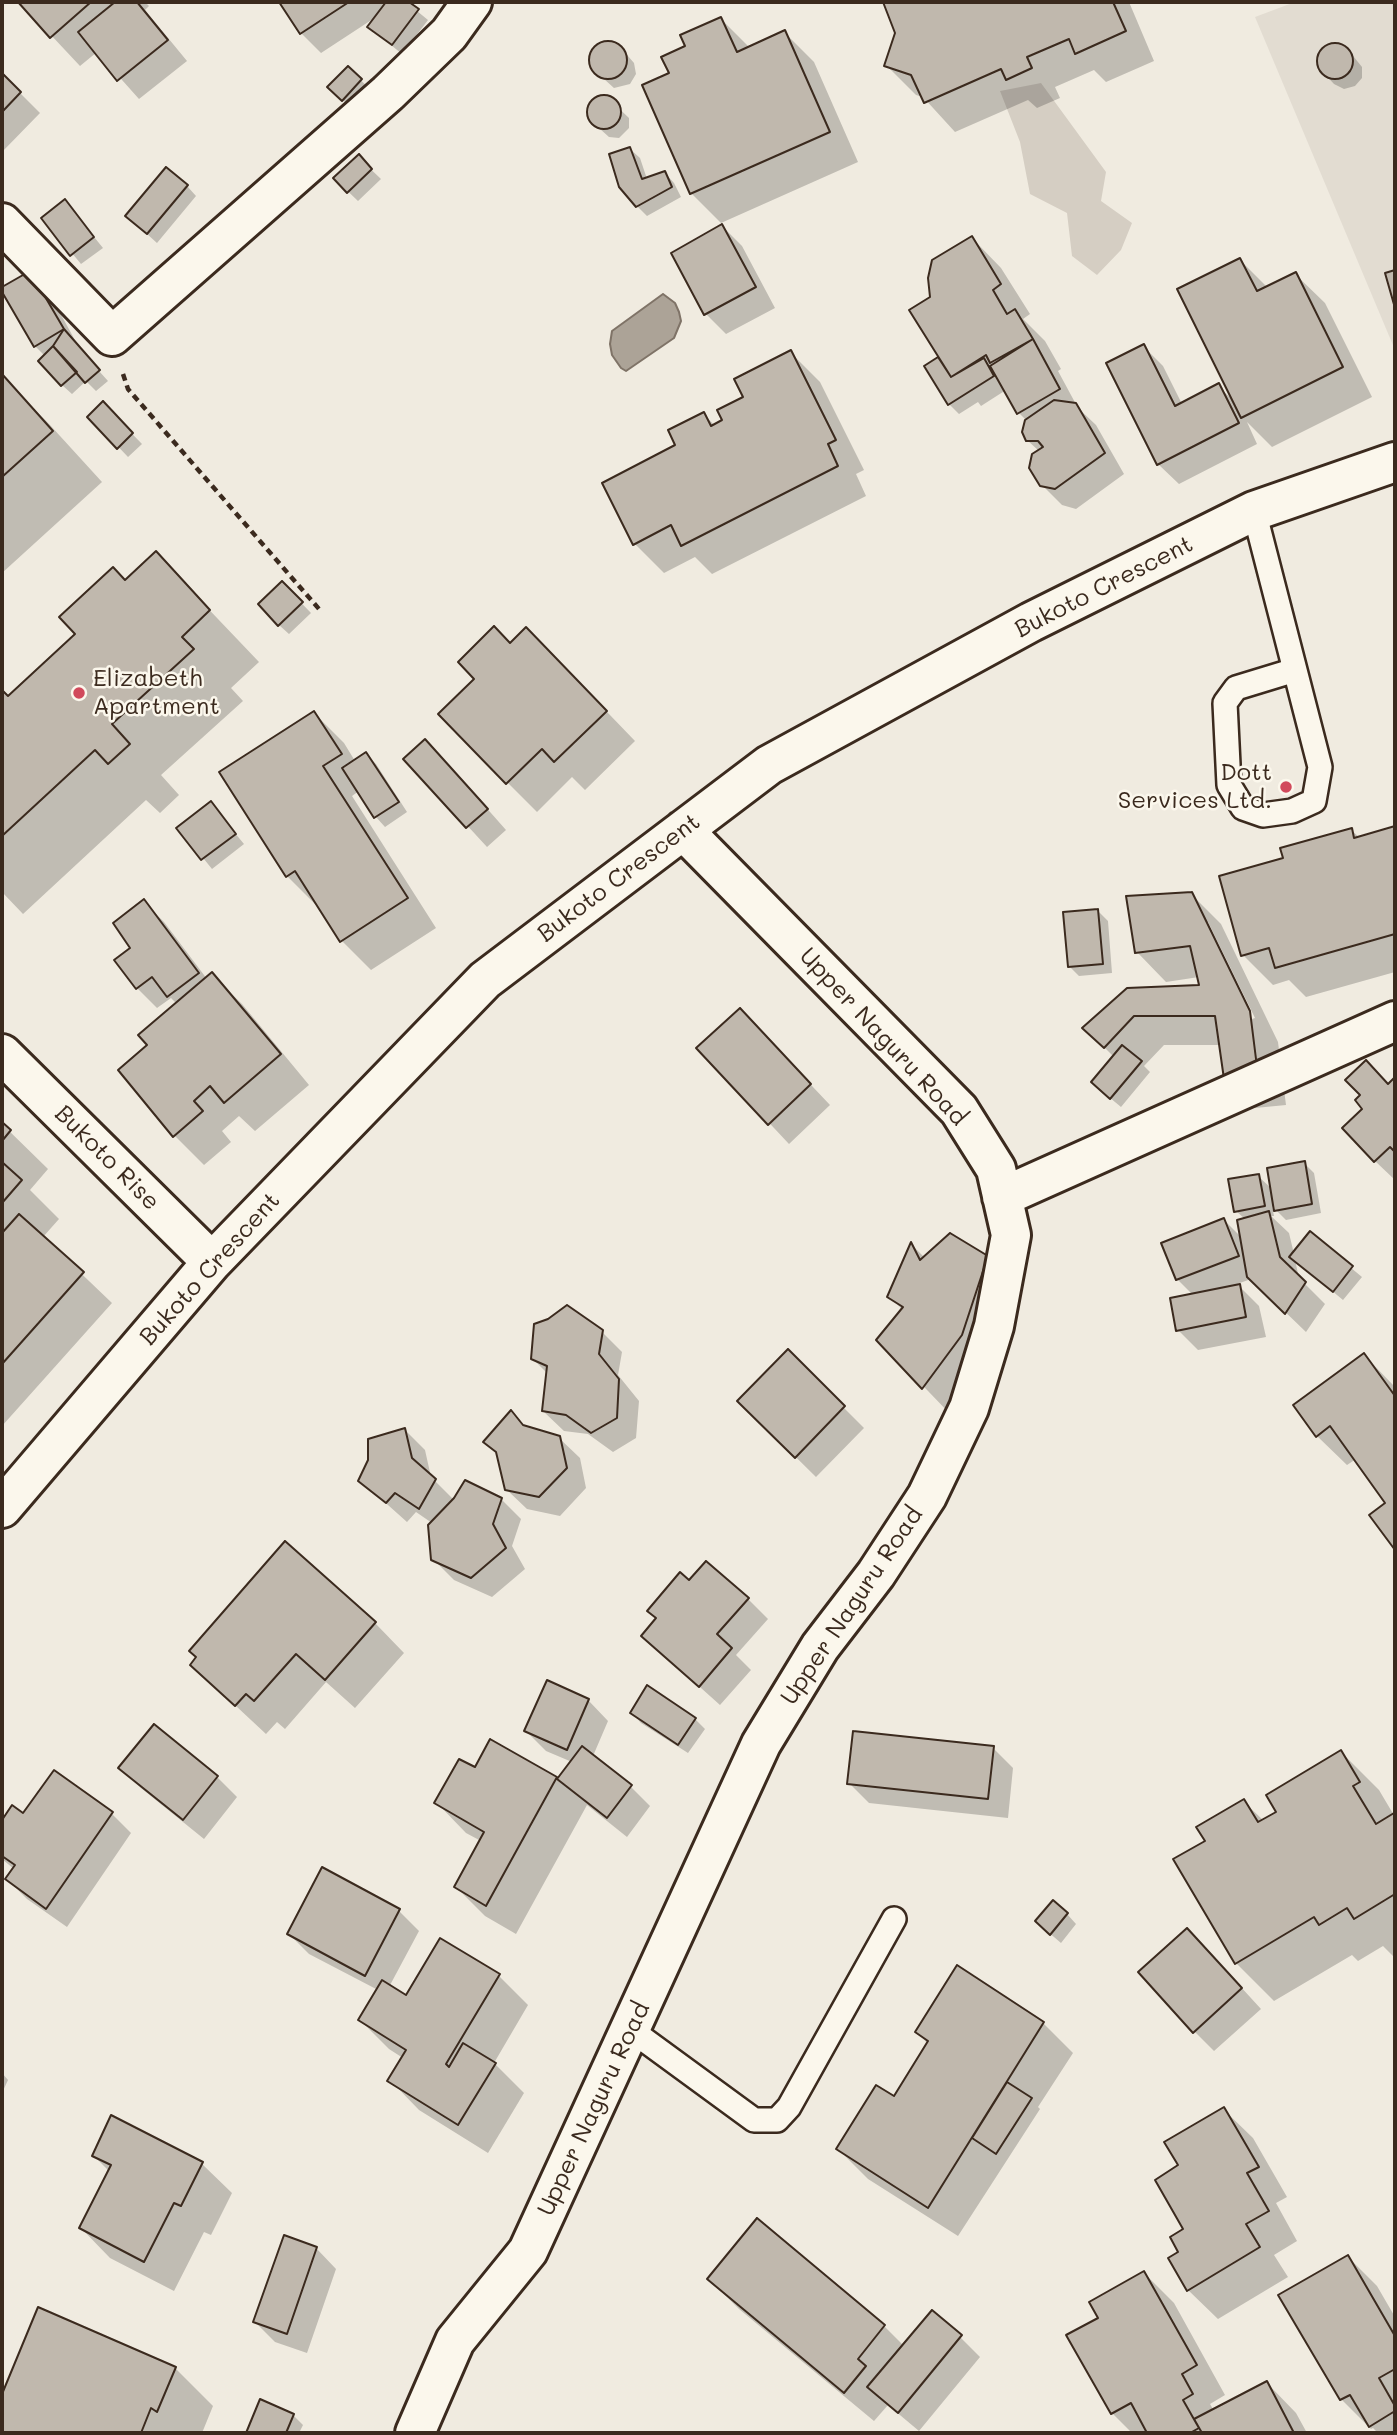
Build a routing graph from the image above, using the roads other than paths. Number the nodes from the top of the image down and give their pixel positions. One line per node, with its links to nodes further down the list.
1 (472, 2): 2 (street)
2 (2, 223)
3 (1395, 462): 4 (street, Bukoto Crescent)
4 (1254, 511): 5 (lane); 6 (street, Bukoto Crescent)
5 (1296, 670): 5 (lane)
6 (683, 830): 9 (street, Upper Naguru Road); 10 (street, Bukoto Crescent)
7 (1395, 1021): 9 (street)
8 (2, 1054): 10 (street, Bukoto Rise)
9 (1002, 1197): 13 (street, Upper Naguru Road)
10 (212, 1262): 11 (street, Bukoto Crescent)
11 (2, 1508)
12 (894, 1919): 13 (lane)
13 (631, 2030): 14 (street, Upper Naguru Road)
14 (415, 2433)

